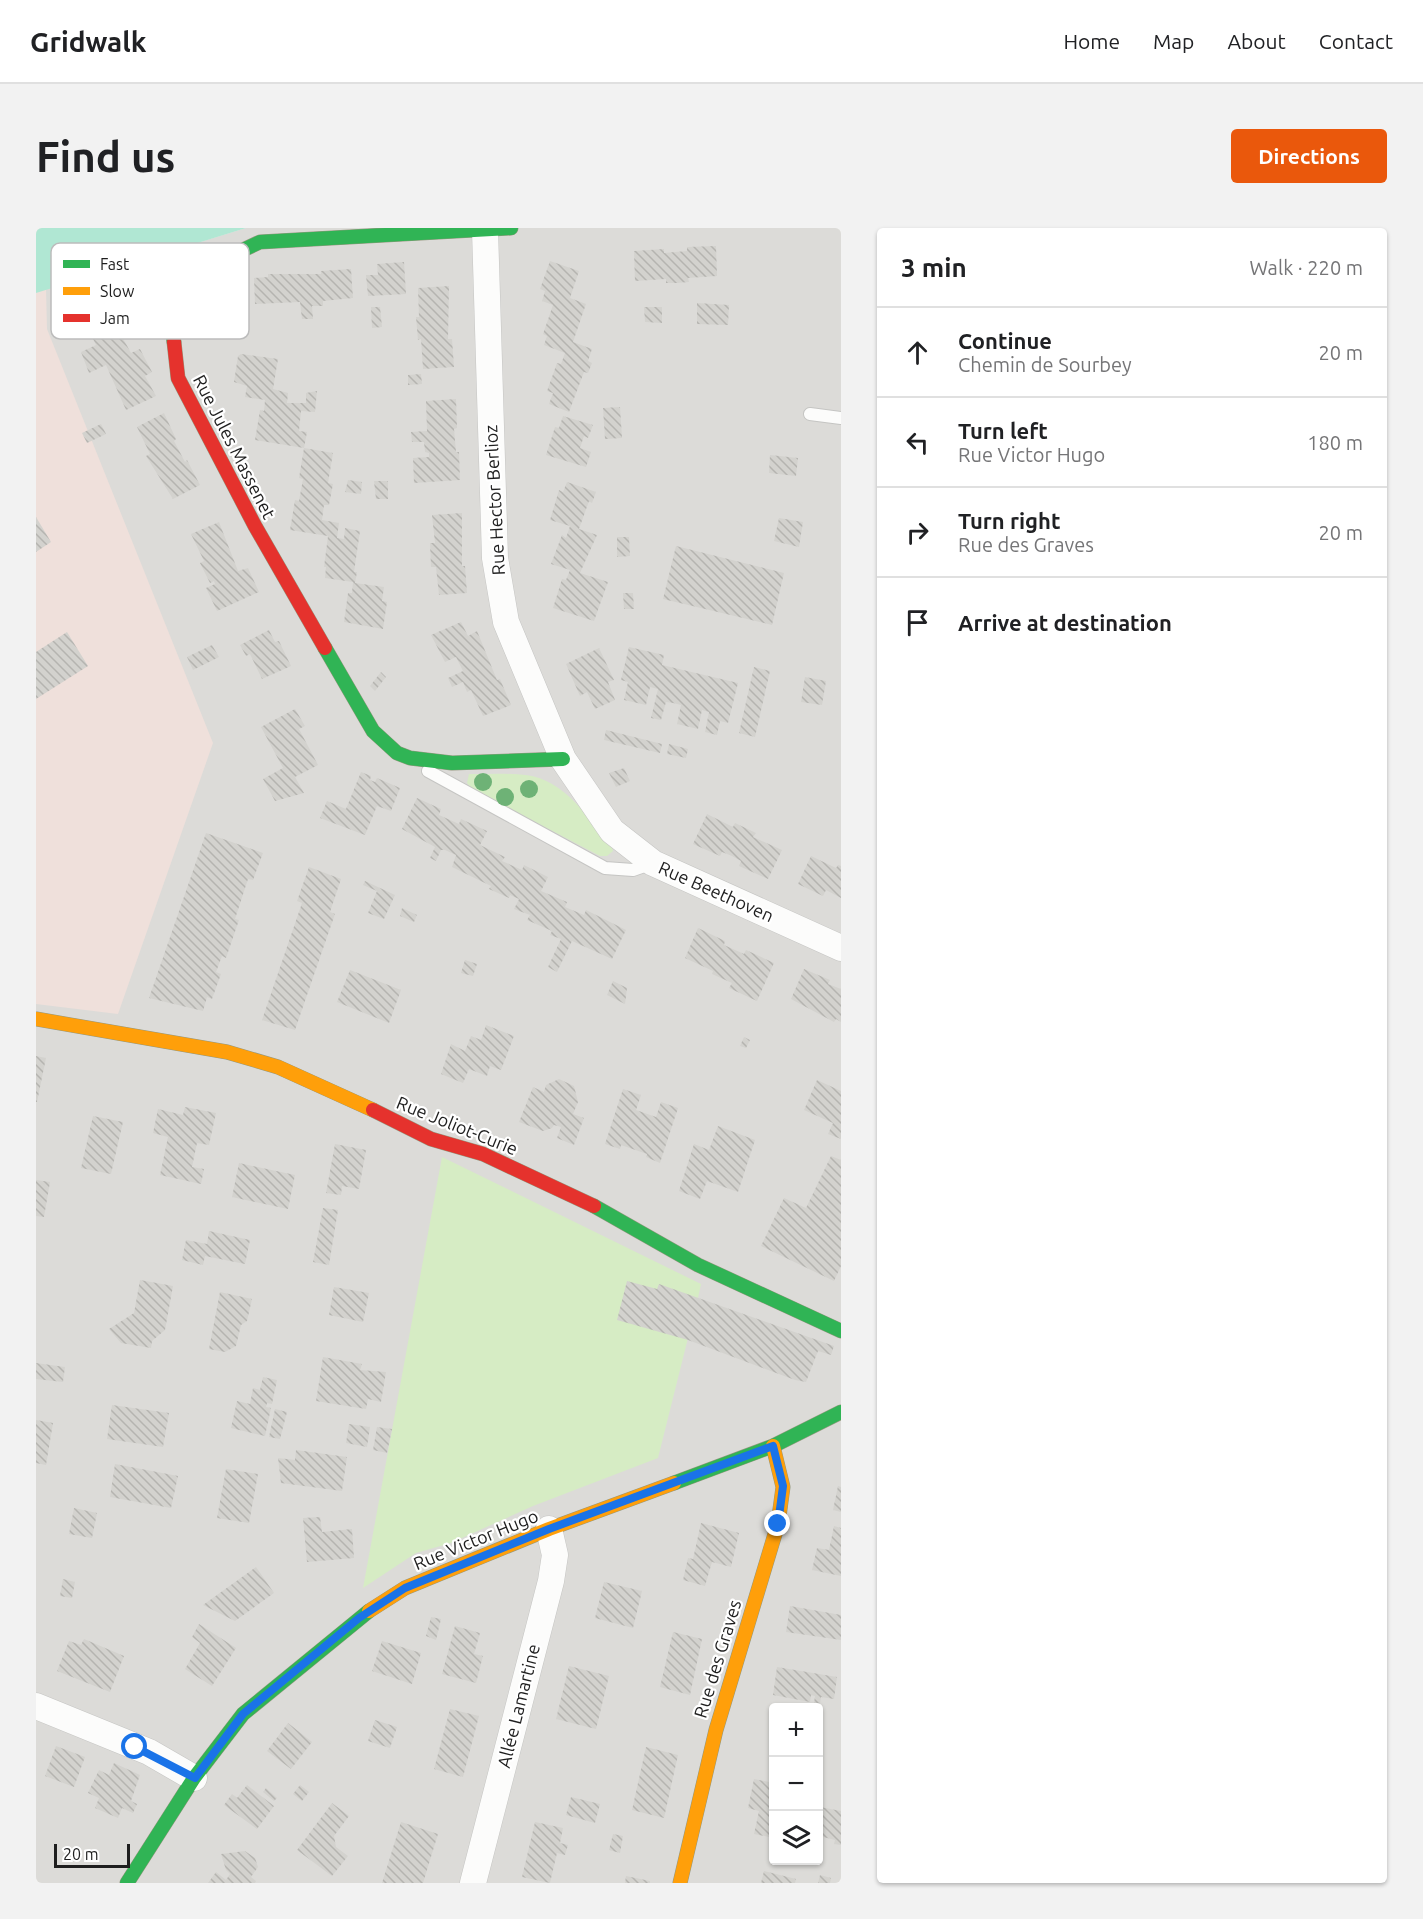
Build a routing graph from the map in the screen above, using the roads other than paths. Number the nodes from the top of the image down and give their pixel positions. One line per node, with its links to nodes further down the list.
1 (511, 228): 2 (street, Rue Jules Massenet)
2 (485, 230): 3 (street, Rue Jules Massenet); 7 (street, Rue Hector Berlioz)
3 (249, 247)
4 (173, 339): 8 (street, Rue Jules Massenet)
5 (810, 414): 6 (lane)
6 (841, 418)
7 (563, 759): 8 (street, Rue Jules Massenet); 9 (street, Rue Beethoven)
8 (420, 760): 9 (lane)
9 (652, 863): 10 (street, Rue Beethoven)
10 (841, 948)
11 (36, 1019): 12 (street, Rue Joliot-Curie)
12 (841, 1332)
13 (841, 1412): 14 (street, Rue Victor Hugo)
14 (773, 1446): 15 (street, Rue Victor Hugo); 20 (street, Rue des Graves)
15 (549, 1529): 17 (street, Rue Victor Hugo); 19 (street, Allée Lamartine)
16 (36, 1706): 17 (street)
17 (195, 1778): 18 (street, Rue Victor Hugo)
18 (127, 1883)
19 (474, 1883)
20 (680, 1883)

